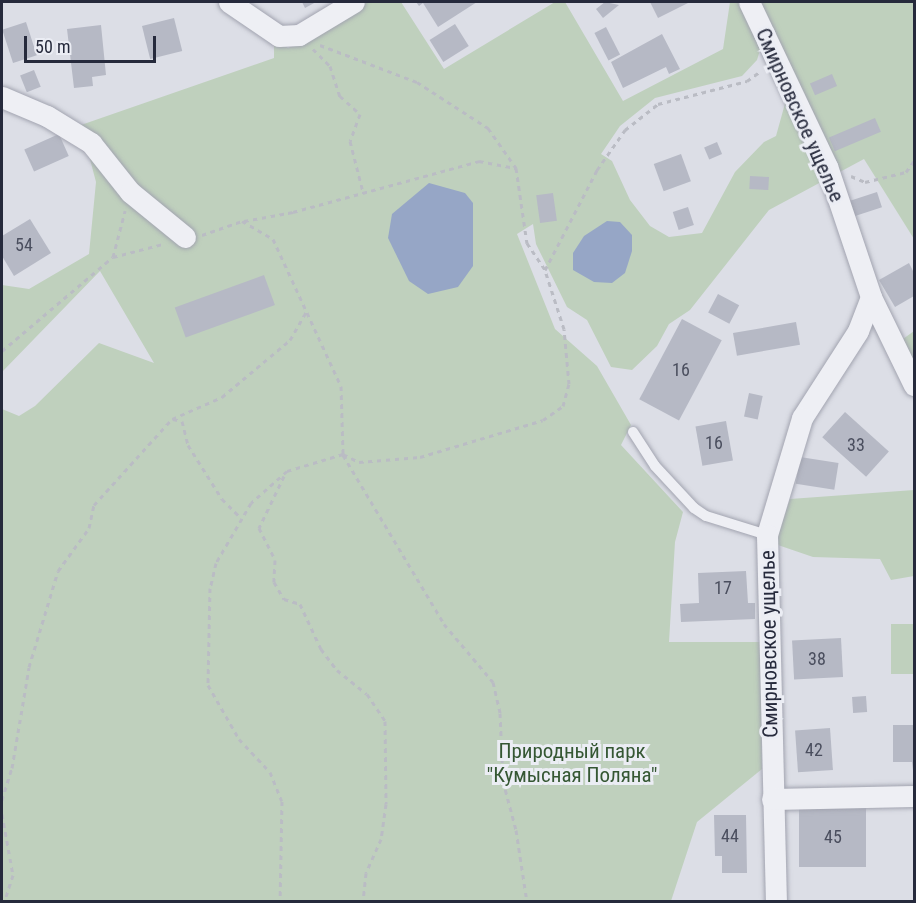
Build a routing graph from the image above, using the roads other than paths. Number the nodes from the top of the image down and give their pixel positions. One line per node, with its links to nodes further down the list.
1 (229, 2): 2 (street)
2 (354, 2)
3 (749, 2): 6 (street, Смирновское ущелье)
4 (2, 97): 5 (street)
5 (185, 237)
6 (871, 297): 7 (street, Смирновское ущелье); 9 (street, Смирновское ущелье)
7 (915, 385)
8 (633, 432): 9 (lane)
9 (767, 535): 11 (street, Смирновское ущелье)
10 (915, 796): 11 (street)
11 (772, 799): 12 (street, Смирновское ущелье)
12 (776, 902)

